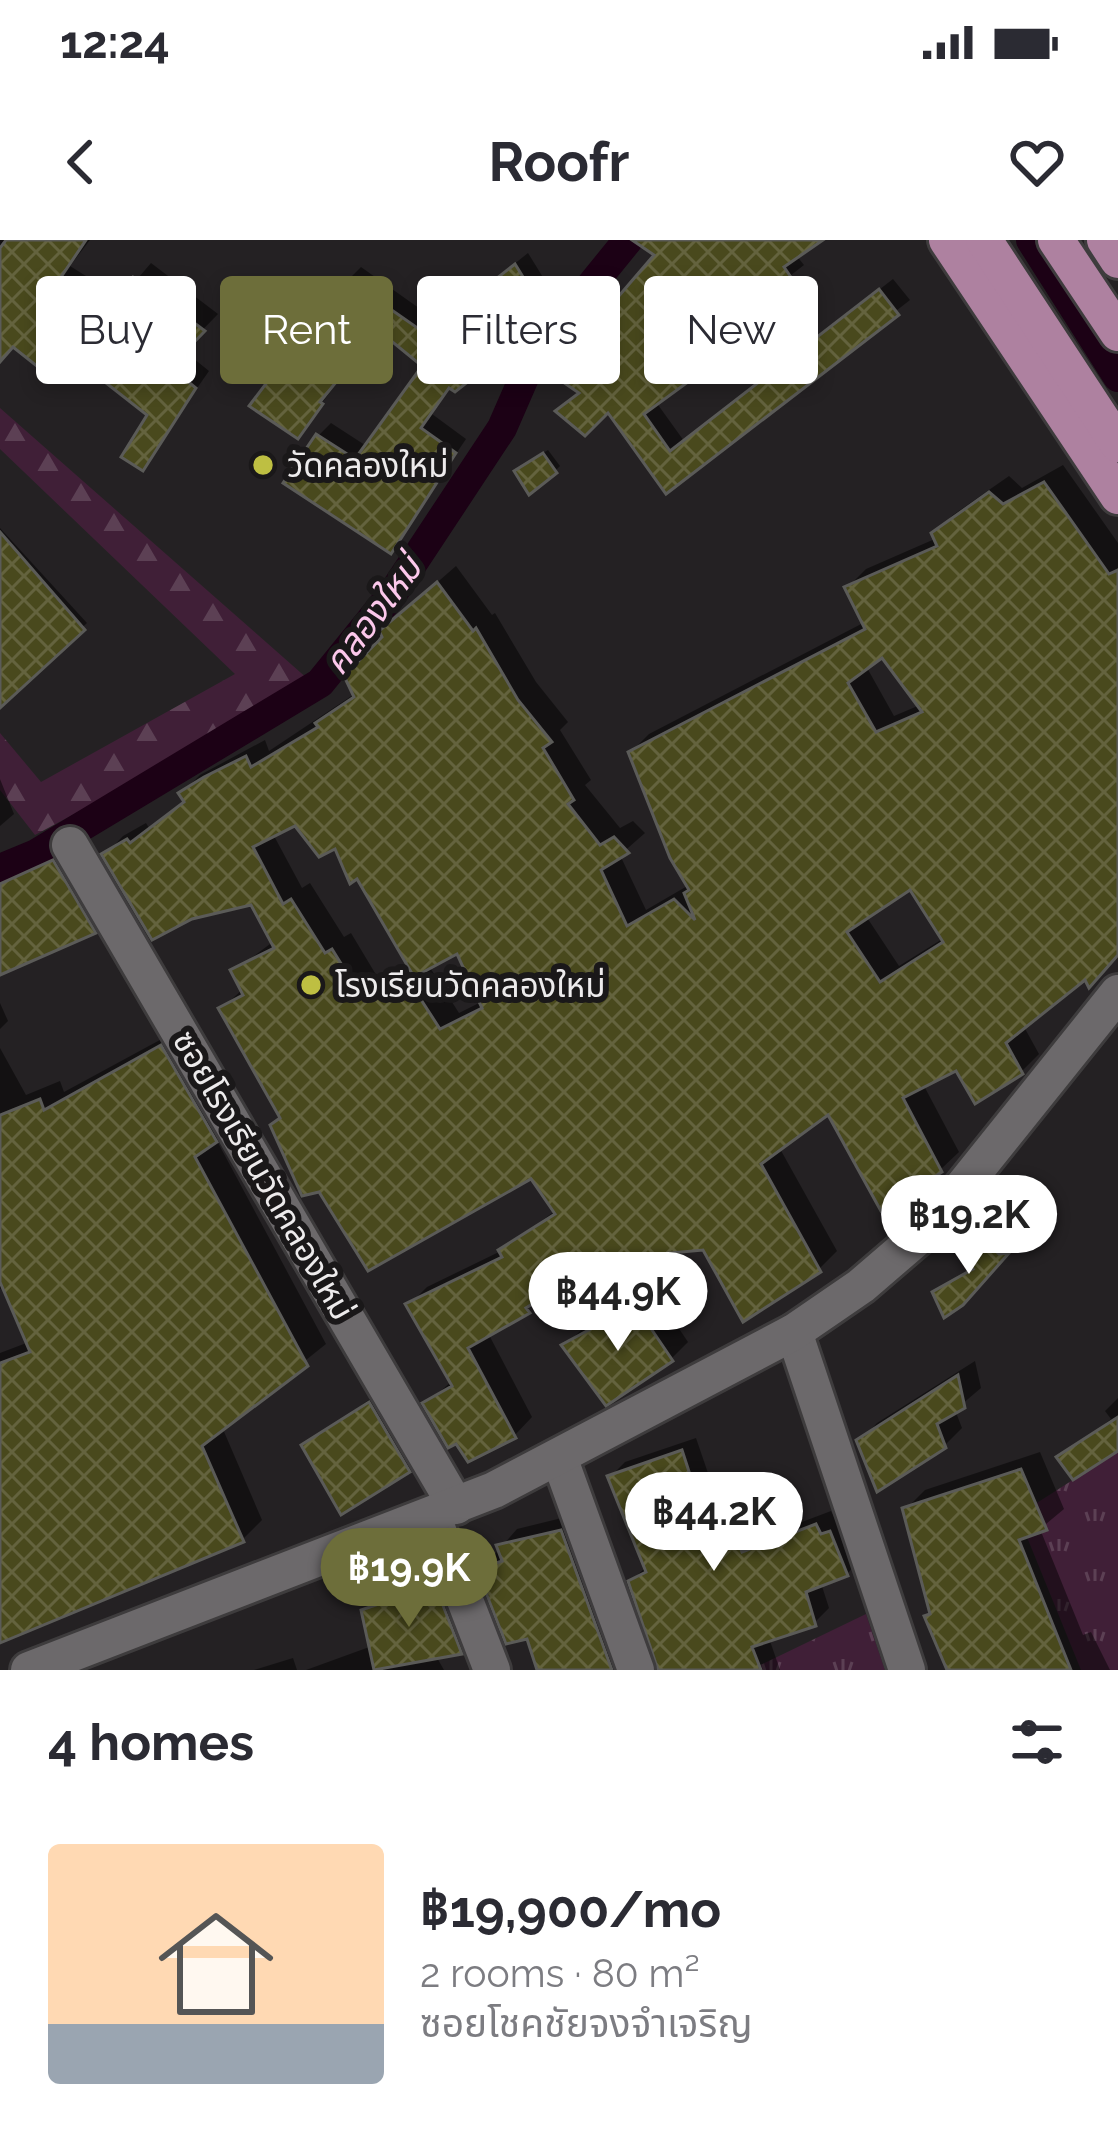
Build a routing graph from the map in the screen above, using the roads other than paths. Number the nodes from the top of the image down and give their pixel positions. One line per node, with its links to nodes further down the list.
1 (947, 240): 8 (main road)
2 (984, 240): 7 (main road)
3 (1056, 240): 6 (main road)
4 (1105, 240): 5 (main road)
5 (1118, 260)
6 (1113, 326)
7 (1118, 444)
8 (1118, 496)
9 (70, 845): 13 (street, ซอยโรงเรียนวัดคลองใหม่)
10 (1118, 994): 11 (street)
11 (794, 1332): 12 (street); 17 (street)
12 (559, 1457): 13 (street); 16 (street)
13 (444, 1510): 14 (street); 15 (street, ซอยโรงเรียนวัดคลองใหม่)
14 (29, 1670)
15 (491, 1670)
16 (636, 1670)
17 (908, 1670)

